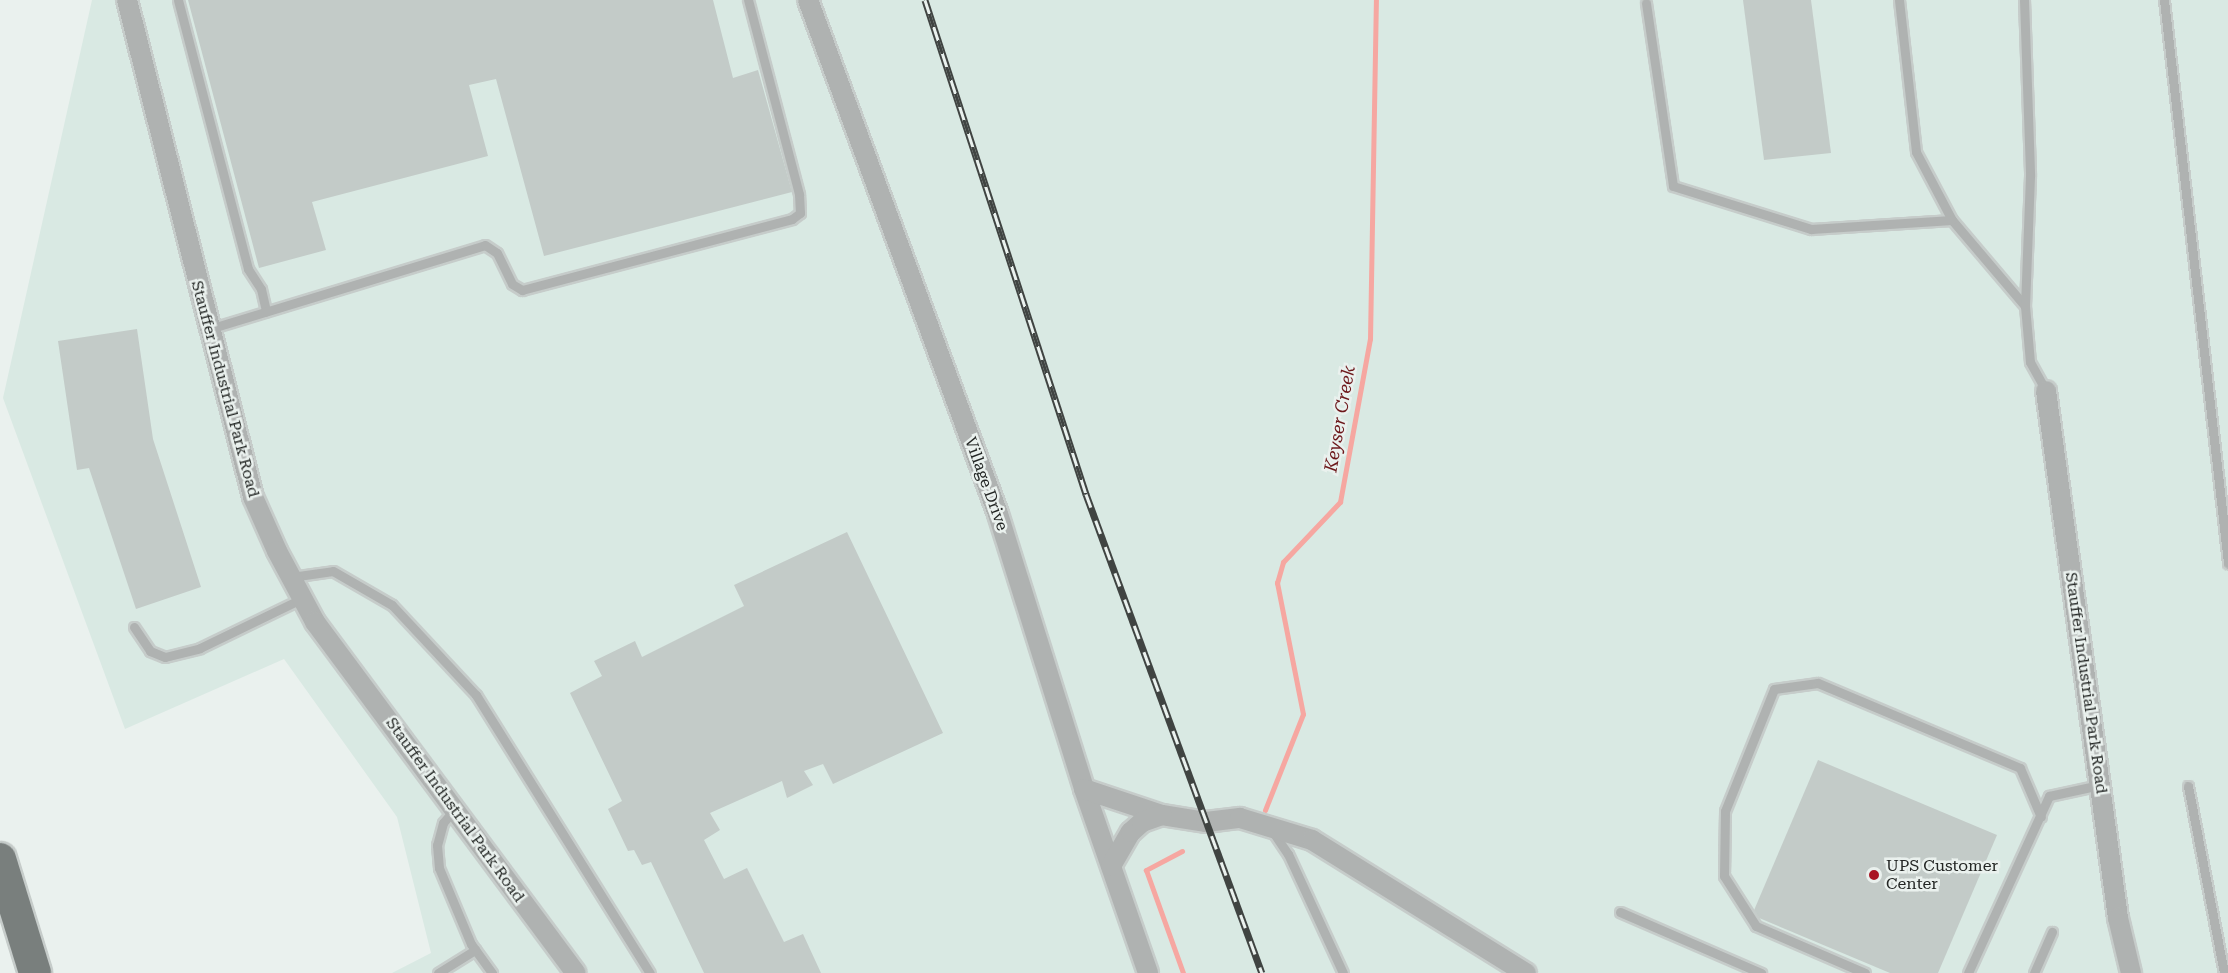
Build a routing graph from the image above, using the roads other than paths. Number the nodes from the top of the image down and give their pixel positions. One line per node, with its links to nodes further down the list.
1 (127, 0): 12 (street, Stauffer Industrial Park Road)
2 (178, 0): 11 (lane)
3 (748, 0): 11 (lane)
4 (808, 0): 20 (street, Village Drive)
5 (1899, 0): 9 (lane)
6 (2024, 0): 10 (lane)
7 (2164, 0): 14 (lane)
8 (1646, 3): 9 (lane)
9 (1952, 220): 10 (lane)
10 (2025, 306): 13 (lane)
11 (266, 311): 12 (lane)
12 (209, 329): 15 (street, Stauffer Industrial Park Road)
13 (2046, 391): 18 (street, Stauffer Industrial Park Road)
14 (2228, 563)
15 (291, 577): 16 (street, Stauffer Industrial Park Road); 34 (lane)
16 (303, 598): 17 (lane); 21 (street, Stauffer Industrial Park Road)
17 (134, 627)
18 (2100, 785): 23 (lane); 42 (street, Stauffer Industrial Park Road)
19 (2188, 786): 43 (lane)
20 (1084, 789): 22 (street); 26 (street, Village Drive)
21 (454, 809): 29 (lane); 33 (street, Stauffer Industrial Park Road)
22 (1162, 815): 24 (street); 26 (street)
23 (2041, 817): 39 (lane); 40 (lane)
24 (1270, 827): 36 (lane); 37 (street)
25 (0, 859): 30 (main road)
26 (1111, 866): 35 (street, Village Drive)
27 (1620, 912): 38 (lane)
28 (2052, 932): 41 (lane)
29 (475, 950): 31 (lane); 32 (lane)
30 (35, 973)
31 (438, 973)
32 (492, 973)
33 (576, 973)
34 (650, 973)
35 (1148, 973)
36 (1343, 973)
37 (1526, 973)
38 (1761, 973)
39 (1865, 973)
40 (1968, 973)
41 (2034, 973)
42 (2132, 973)
43 (2224, 973)

